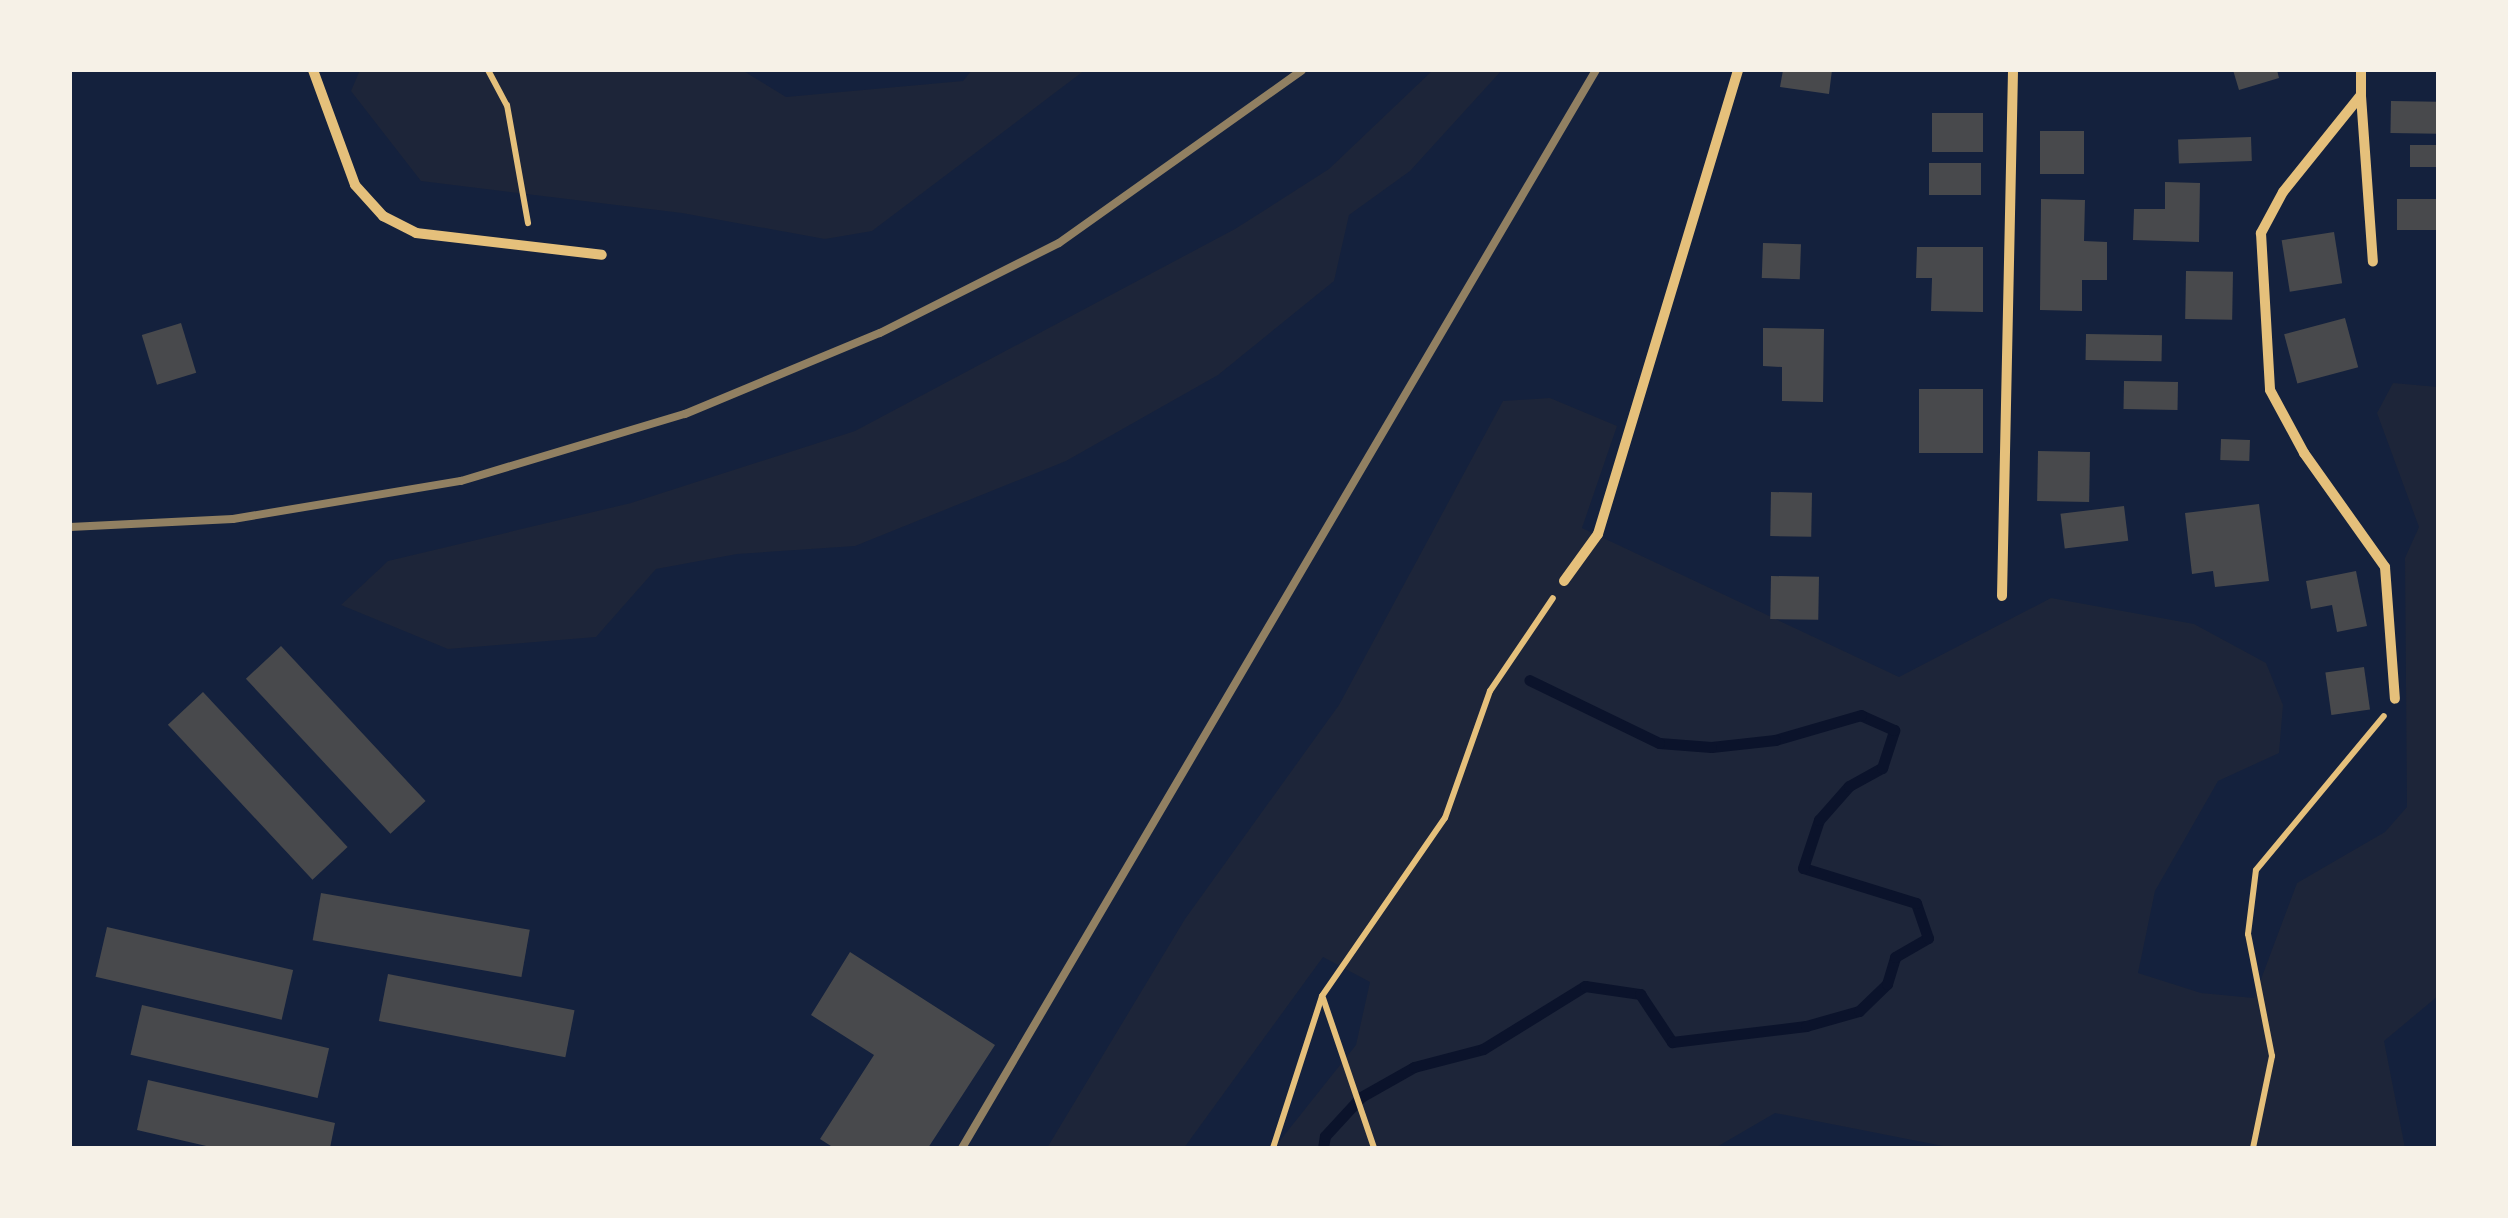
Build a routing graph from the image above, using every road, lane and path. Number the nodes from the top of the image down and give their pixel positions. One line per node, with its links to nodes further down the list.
1 (313, 70): 7 (street)
2 (488, 70): 7 (path)
3 (1738, 70): 10 (street)
4 (2013, 70): 11 (street)
5 (2361, 70): 6 (street)
6 (2361, 95): 9 (street); 12 (street)
7 (533, 249): 8 (street)
8 (602, 255)
9 (2373, 262)
10 (1564, 581): 13 (path)
11 (2002, 596)
12 (2395, 699): 16 (path)
13 (1322, 996): 14 (path); 15 (path)
14 (1272, 1148)
15 (1374, 1148)
16 (2253, 1148)

